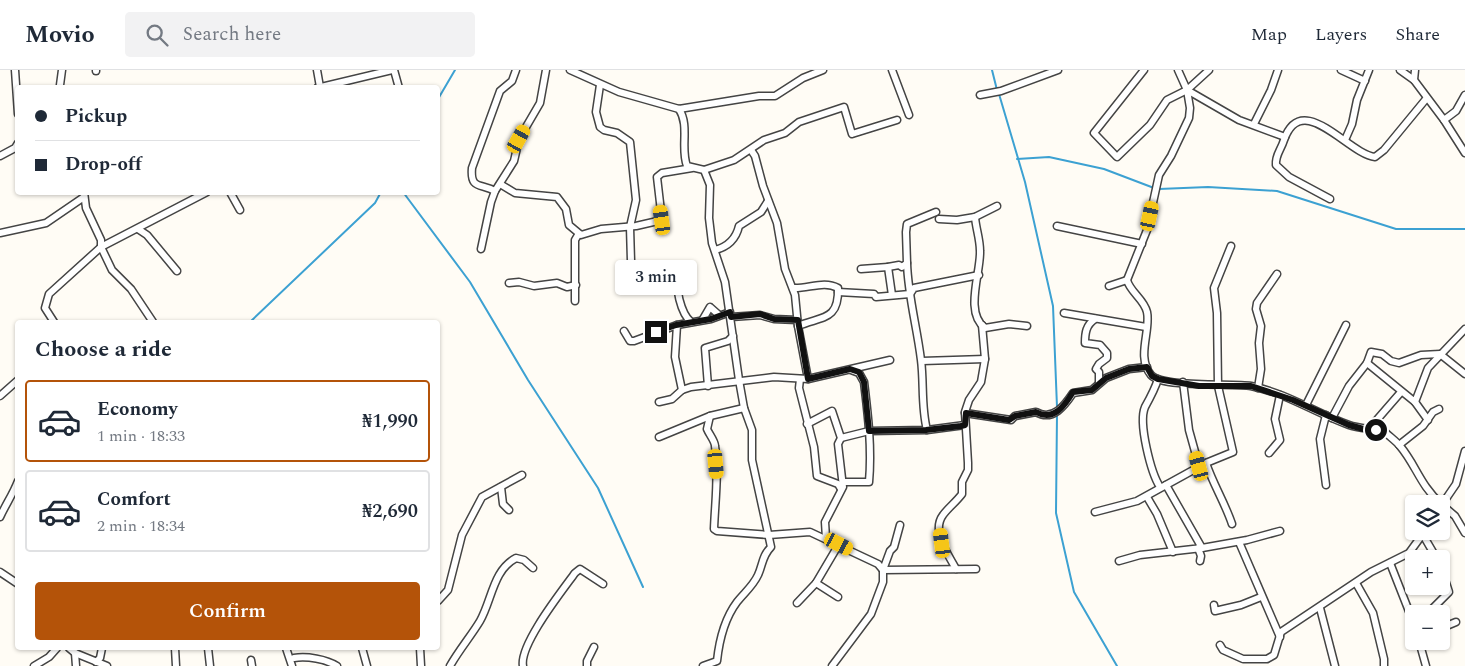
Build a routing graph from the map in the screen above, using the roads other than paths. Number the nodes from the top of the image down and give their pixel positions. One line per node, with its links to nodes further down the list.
1 (16, 70): 27 (street)
2 (62, 70): 21 (street)
3 (317, 70): 22 (street)
4 (393, 70): 23 (street); 24 (street)
5 (516, 70): 45 (street)
6 (546, 70): 44 (street)
7 (570, 70): 25 (street)
8 (823, 70): 31 (street)
9 (892, 70): 32 (street)
10 (1058, 70): 28 (street)
11 (1144, 70): 26 (street)
12 (1178, 70): 26 (street)
13 (1208, 70): 26 (street)
14 (1278, 70): 35 (street)
15 (1341, 70): 19 (street)
16 (1369, 70): 19 (street)
17 (1400, 70): 20 (street)
18 (1415, 70): 20 (street)
19 (1365, 80): 37 (street)
20 (1414, 80): 30 (street)
21 (60, 85)
22 (318, 85)
23 (327, 85)
24 (398, 85)
25 (600, 85): 31 (street); 57 (street)
26 (1187, 90): 35 (street); 61 (street)
27 (15, 92)
28 (980, 95)
29 (1465, 95): 34 (street)
30 (1426, 98): 34 (street); 37 (street)
31 (679, 109): 42 (street)
32 (909, 115)
33 (897, 120): 39 (street)
34 (1444, 120): 40 (street)
35 (1254, 124): 36 (street)
36 (1285, 137): 37 (street); 49 (street)
37 (1345, 140)
38 (15, 148): 41 (street)
39 (751, 150): 43 (street); 50 (street)
40 (1465, 153)
41 (0, 156)
42 (692, 168): 43 (street); 57 (street)
43 (704, 170): 65 (street)
44 (500, 184): 45 (street); 60 (street)
45 (495, 192): 64 (street)
46 (84, 195): 59 (street); 63 (street)
47 (201, 195): 58 (street)
48 (232, 195): 52 (street)
49 (1330, 200)
50 (768, 201): 65 (street); 78 (street)
51 (997, 206): 54 (street)
52 (240, 210)
53 (936, 212): 66 (street)
54 (975, 217): 55 (street); 72 (street)
55 (939, 219)
56 (1057, 226): 61 (street)
57 (630, 227): 60 (street); 73 (street)
58 (138, 229): 63 (street); 69 (street)
59 (0, 233)
60 (578, 234): 76 (street)
61 (1142, 244): 74 (street)
62 (1231, 246): 116 (street)
63 (101, 247): 88 (street); 89 (street)
64 (481, 249)
65 (714, 250): 84 (street)
66 (907, 263): 67 (street); 80 (street)
67 (888, 267): 68 (street); 81 (street)
68 (861, 269)
69 (177, 271)
70 (676, 273): 90 (street)
71 (1277, 274): 117 (street)
72 (979, 275): 80 (street); 93 (street)
73 (654, 280)
74 (1127, 280): 77 (street); 96 (street)
75 (509, 283): 76 (street)
76 (576, 285): 82 (street)
77 (1109, 286)
78 (793, 288): 79 (street); 91 (street)
79 (838, 292): 81 (street); 91 (street)
80 (910, 294): 81 (street); 103 (street)
81 (892, 295)
82 (575, 301)
83 (1064, 313): 87 (street)
84 (731, 314): 85 (street); 91 (street); 99 (street)
85 (719, 315): 86 (street); 86 (street)
86 (703, 319): 90 (street)
87 (1095, 319): 96 (street); 114 (street)
88 (53, 320)
89 (152, 320)
90 (691, 322): 92 (street)
91 (798, 323): 109 (street)
92 (676, 325): 98 (street); 118 (street)
93 (982, 325): 95 (street); 101 (street)
94 (1346, 325): 124 (street)
95 (1027, 326)
96 (1146, 328): 105 (street)
97 (1465, 328): 100 (street)
98 (624, 332)
99 (733, 336): 111 (street); 115 (street)
100 (1440, 354): 104 (street); 107 (street); 123 (street)
101 (985, 359): 103 (street); 127 (street)
102 (890, 360): 106 (street)
103 (922, 361): 133 (street)
104 (1367, 363): 119 (street); 129 (street)
105 (1147, 367): 110 (street); 114 (street)
106 (850, 369): 109 (street); 135 (street)
107 (1465, 374)
108 (800, 379): 109 (street); 111 (street); 131 (street)
109 (808, 379)
110 (1158, 379): 112 (street); 146 (street)
111 (739, 380): 115 (street); 125 (street)
112 (1183, 382): 116 (street); 142 (street)
113 (15, 383): 121 (street)
114 (1099, 383): 127 (street)
115 (708, 386): 118 (street)
116 (1218, 386): 117 (street); 141 (street)
117 (1258, 388): 120 (street)
118 (682, 390): 122 (street)
119 (1401, 392): 123 (street); 134 (street)
120 (1280, 395): 124 (street); 140 (street)
121 (0, 396)
122 (659, 402)
123 (1415, 402): 130 (street)
124 (1306, 405): 129 (street)
125 (744, 408): 128 (street); 160 (street)
126 (1439, 409): 130 (street)
127 (966, 413): 132 (street)
128 (710, 416): 136 (street); 160 (street)
129 (1329, 417): 134 (street); 145 (street)
130 (1428, 420): 138 (street)
131 (807, 424): 137 (street); 144 (street)
132 (965, 425): 133 (street); 171 (street)
133 (926, 430): 135 (street)
134 (1367, 430): 138 (street)
135 (869, 431): 137 (street); 144 (street)
136 (659, 437)
137 (841, 438): 144 (street)
138 (1400, 445): 148 (street)
139 (1465, 451): 149 (street)
140 (1269, 453)
141 (1206, 463): 142 (street); 156 (street)
142 (1199, 466): 146 (street)
143 (522, 475): 147 (street)
144 (842, 485): 161 (street)
145 (1326, 485)
146 (1163, 486): 150 (street); 165 (street)
147 (501, 487): 152 (street); 182 (street)
148 (1431, 495)
149 (1448, 495)
150 (1147, 497): 153 (street); 166 (street)
151 (14, 499): 155 (street)
152 (509, 510)
153 (1095, 512)
154 (1450, 512): 158 (street)
155 (0, 517)
156 (1232, 524)
157 (900, 525): 173 (street)
158 (1464, 531)
159 (1280, 532): 163 (street)
160 (769, 534): 161 (street); 217 (street)
161 (826, 538): 164 (street)
162 (1419, 540): 169 (street)
163 (1239, 542): 165 (street); 181 (street)
164 (839, 544): 173 (street); 176 (street)
165 (1200, 548): 166 (street); 167 (street)
166 (1173, 552): 168 (street)
167 (1200, 561)
168 (1119, 562)
169 (1390, 563): 177 (street); 185 (street)
170 (533, 568): 214 (street)
171 (956, 569): 172 (street); 173 (street)
172 (976, 569)
173 (883, 570): 218 (street)
174 (0, 572): 175 (street)
175 (15, 582)
176 (816, 583): 180 (street); 183 (street)
177 (1356, 583): 187 (street); 220 (street)
178 (603, 584): 215 (street)
179 (1446, 595): 186 (street)
180 (838, 597)
181 (1261, 597): 184 (street); 190 (street)
182 (440, 599)
183 (798, 604)
184 (1214, 605)
185 (1407, 605)
186 (1436, 605)
187 (1320, 608): 190 (street); 219 (street)
188 (1456, 622): 189 (street)
189 (1450, 624)
190 (1280, 637): 191 (street)
191 (1220, 645)
192 (594, 648): 216 (street)
193 (56, 650): 205 (street)
194 (71, 650): 202 (street)
195 (102, 650): 204 (street)
196 (175, 650): 208 (street)
197 (208, 650): 209 (street)
198 (287, 650): 210 (street)
199 (363, 650): 212 (street)
200 (420, 650): 213 (street)
201 (1422, 650): 221 (street)
202 (75, 653): 204 (street); 206 (street)
203 (294, 658): 211 (street)
204 (96, 662): 207 (street)
205 (34, 666)
206 (76, 666)
207 (107, 666)
208 (176, 666)
209 (210, 666)
210 (292, 666)
211 (337, 666)
212 (367, 666)
213 (421, 666)
214 (450, 666)
215 (523, 666)
216 (587, 666)
217 (703, 666)
218 (832, 666)
219 (1335, 666)
220 (1384, 666)
221 (1426, 666)

